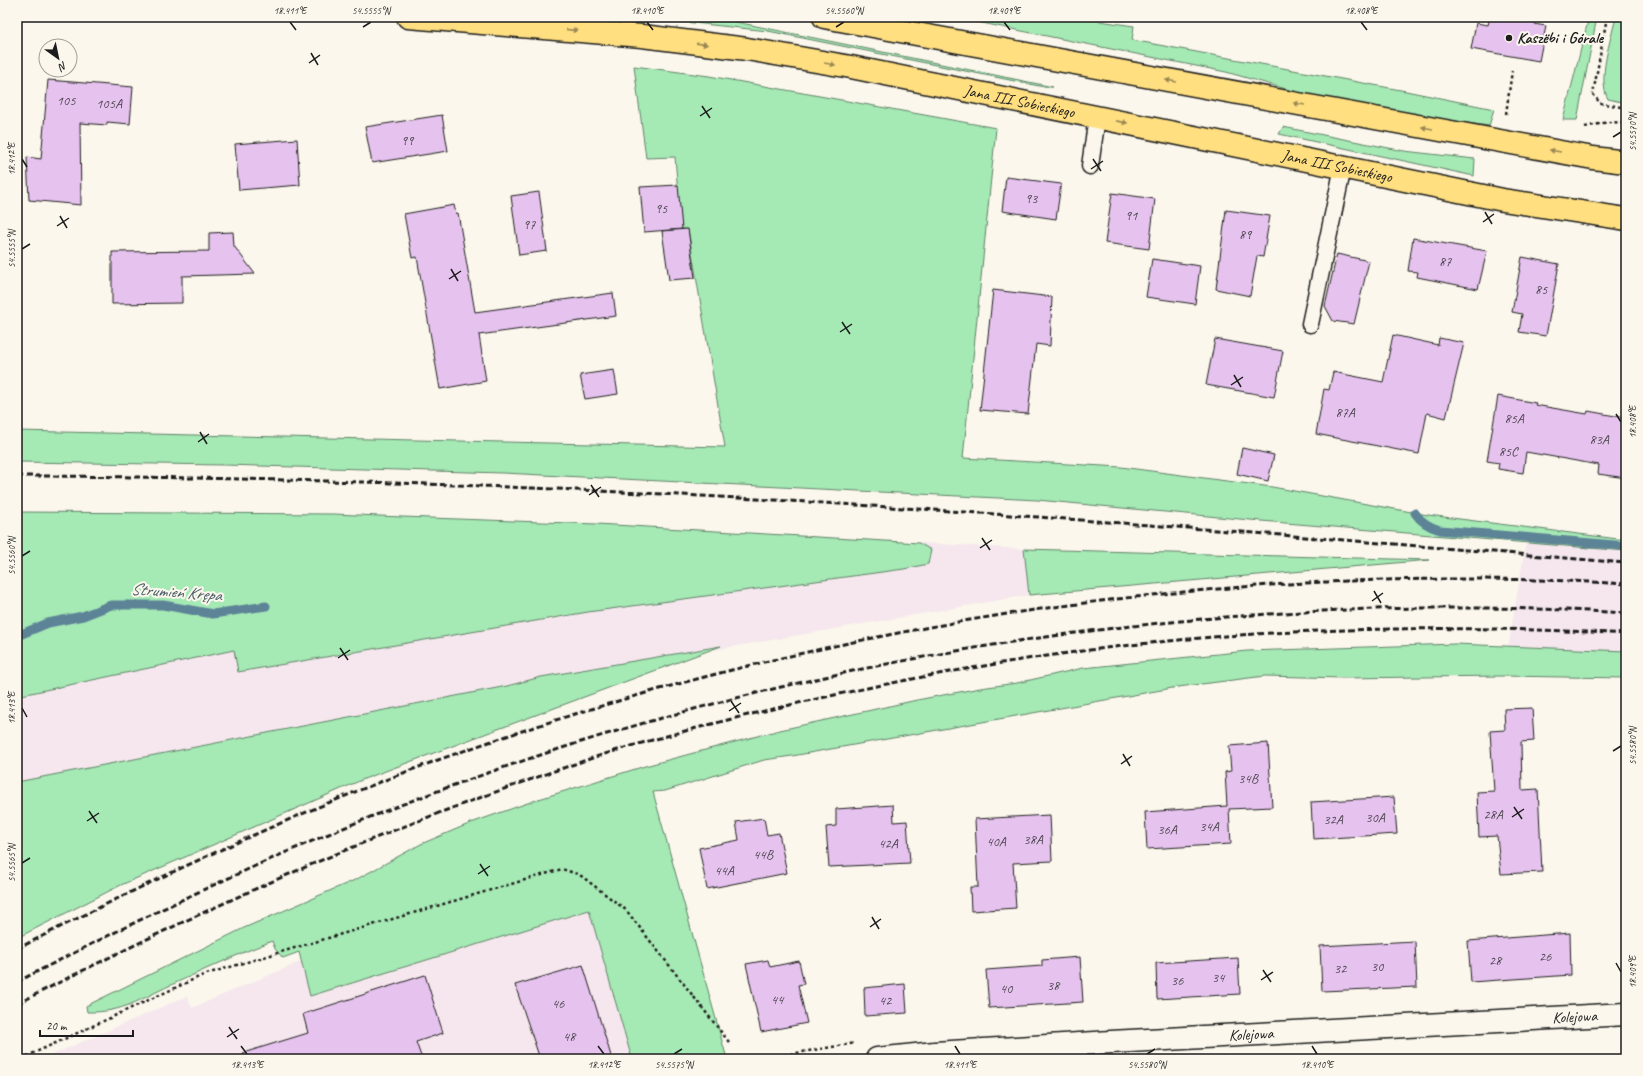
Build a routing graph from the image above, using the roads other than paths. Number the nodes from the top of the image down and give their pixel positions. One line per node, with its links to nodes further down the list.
1 (408, 17): 3 (main road, Jana III Sobieskiego, one-way to 3)
2 (824, 17): 4 (main road, one-way to 2)
3 (1097, 117): 5 (lane); 6 (main road, Jana III Sobieskiego, one-way to 6)
4 (1626, 162)
5 (1090, 166)
6 (1343, 167): 7 (main road, Jana III Sobieskiego); 8 (lane)
7 (1626, 219)
8 (1310, 324)
9 (1626, 1014): 10 (street, Kolejowa)
10 (877, 1059)

